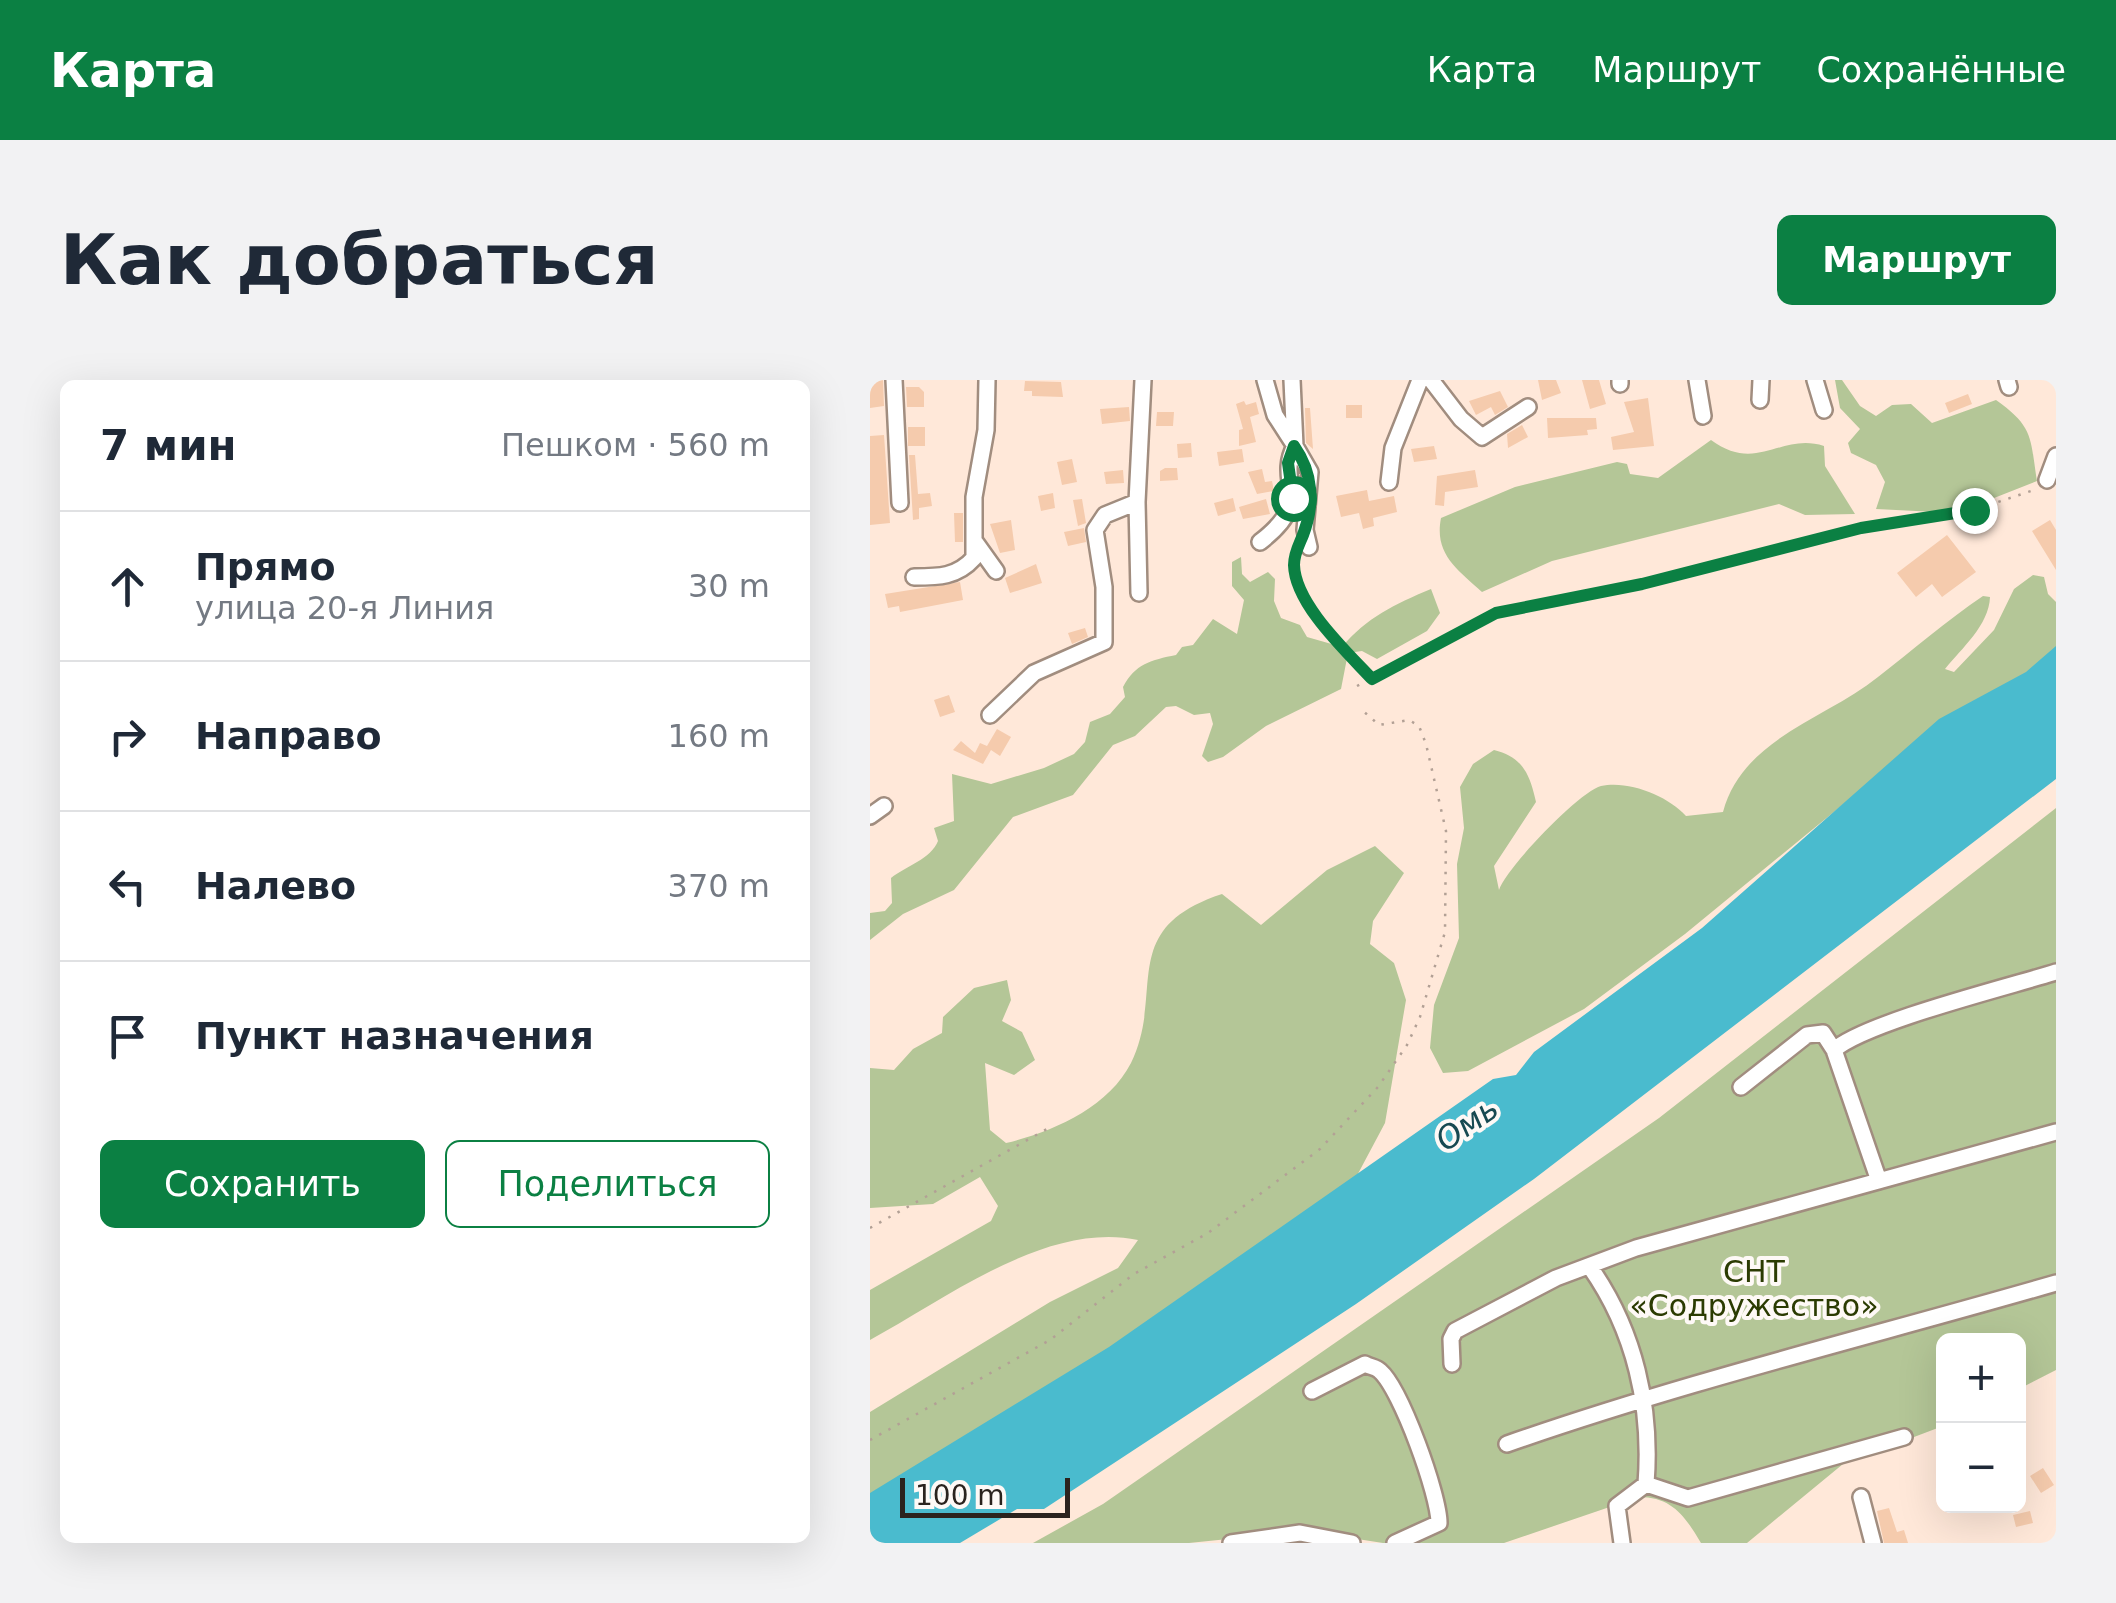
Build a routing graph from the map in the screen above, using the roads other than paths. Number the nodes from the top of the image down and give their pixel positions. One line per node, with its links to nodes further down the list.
1 (894, 380): 19 (street)
2 (986, 380): 23 (street)
3 (1143, 380): 20 (street)
4 (1265, 380): 15 (street)
5 (1292, 380): 15 (street)
6 (1420, 380): 18 (street)
7 (1431, 380): 12 (street)
8 (1698, 380): 14 (street)
9 (1761, 380): 11 (street)
10 (1815, 380): 13 (street)
11 (1760, 400)
12 (1528, 406)
13 (1824, 410)
14 (1703, 416)
15 (1294, 446): 21 (street); 22 (street)
16 (2056, 456): 17 (street)
17 (2047, 480)
18 (1389, 482)
19 (900, 502)
20 (1136, 502): 26 (street); 27 (street)
21 (1307, 538)
22 (1260, 542)
23 (976, 543): 24 (street); 25 (street)
24 (996, 571)
25 (914, 577)
26 (1138, 593)
27 (990, 715)
28 (884, 806): 29 (street)
29 (870, 816)
30 (2056, 972): 31 (street)
31 (1834, 1050): 32 (street); 34 (street)
32 (1740, 1087)
33 (2056, 1132): 34 (street)
34 (1879, 1181): 35 (street)
35 (1590, 1267): 37 (street); 39 (street)
36 (2056, 1283): 39 (street)
37 (1452, 1364)
38 (1312, 1391): 46 (street)
39 (1642, 1397): 41 (street); 42 (street)
40 (1904, 1437): 42 (street)
41 (1507, 1444)
42 (1646, 1484): 47 (street)
43 (1861, 1497): 48 (street)
44 (1231, 1543): 45 (street)
45 (1352, 1543)
46 (1395, 1543)
47 (1622, 1543)
48 (1873, 1543)

